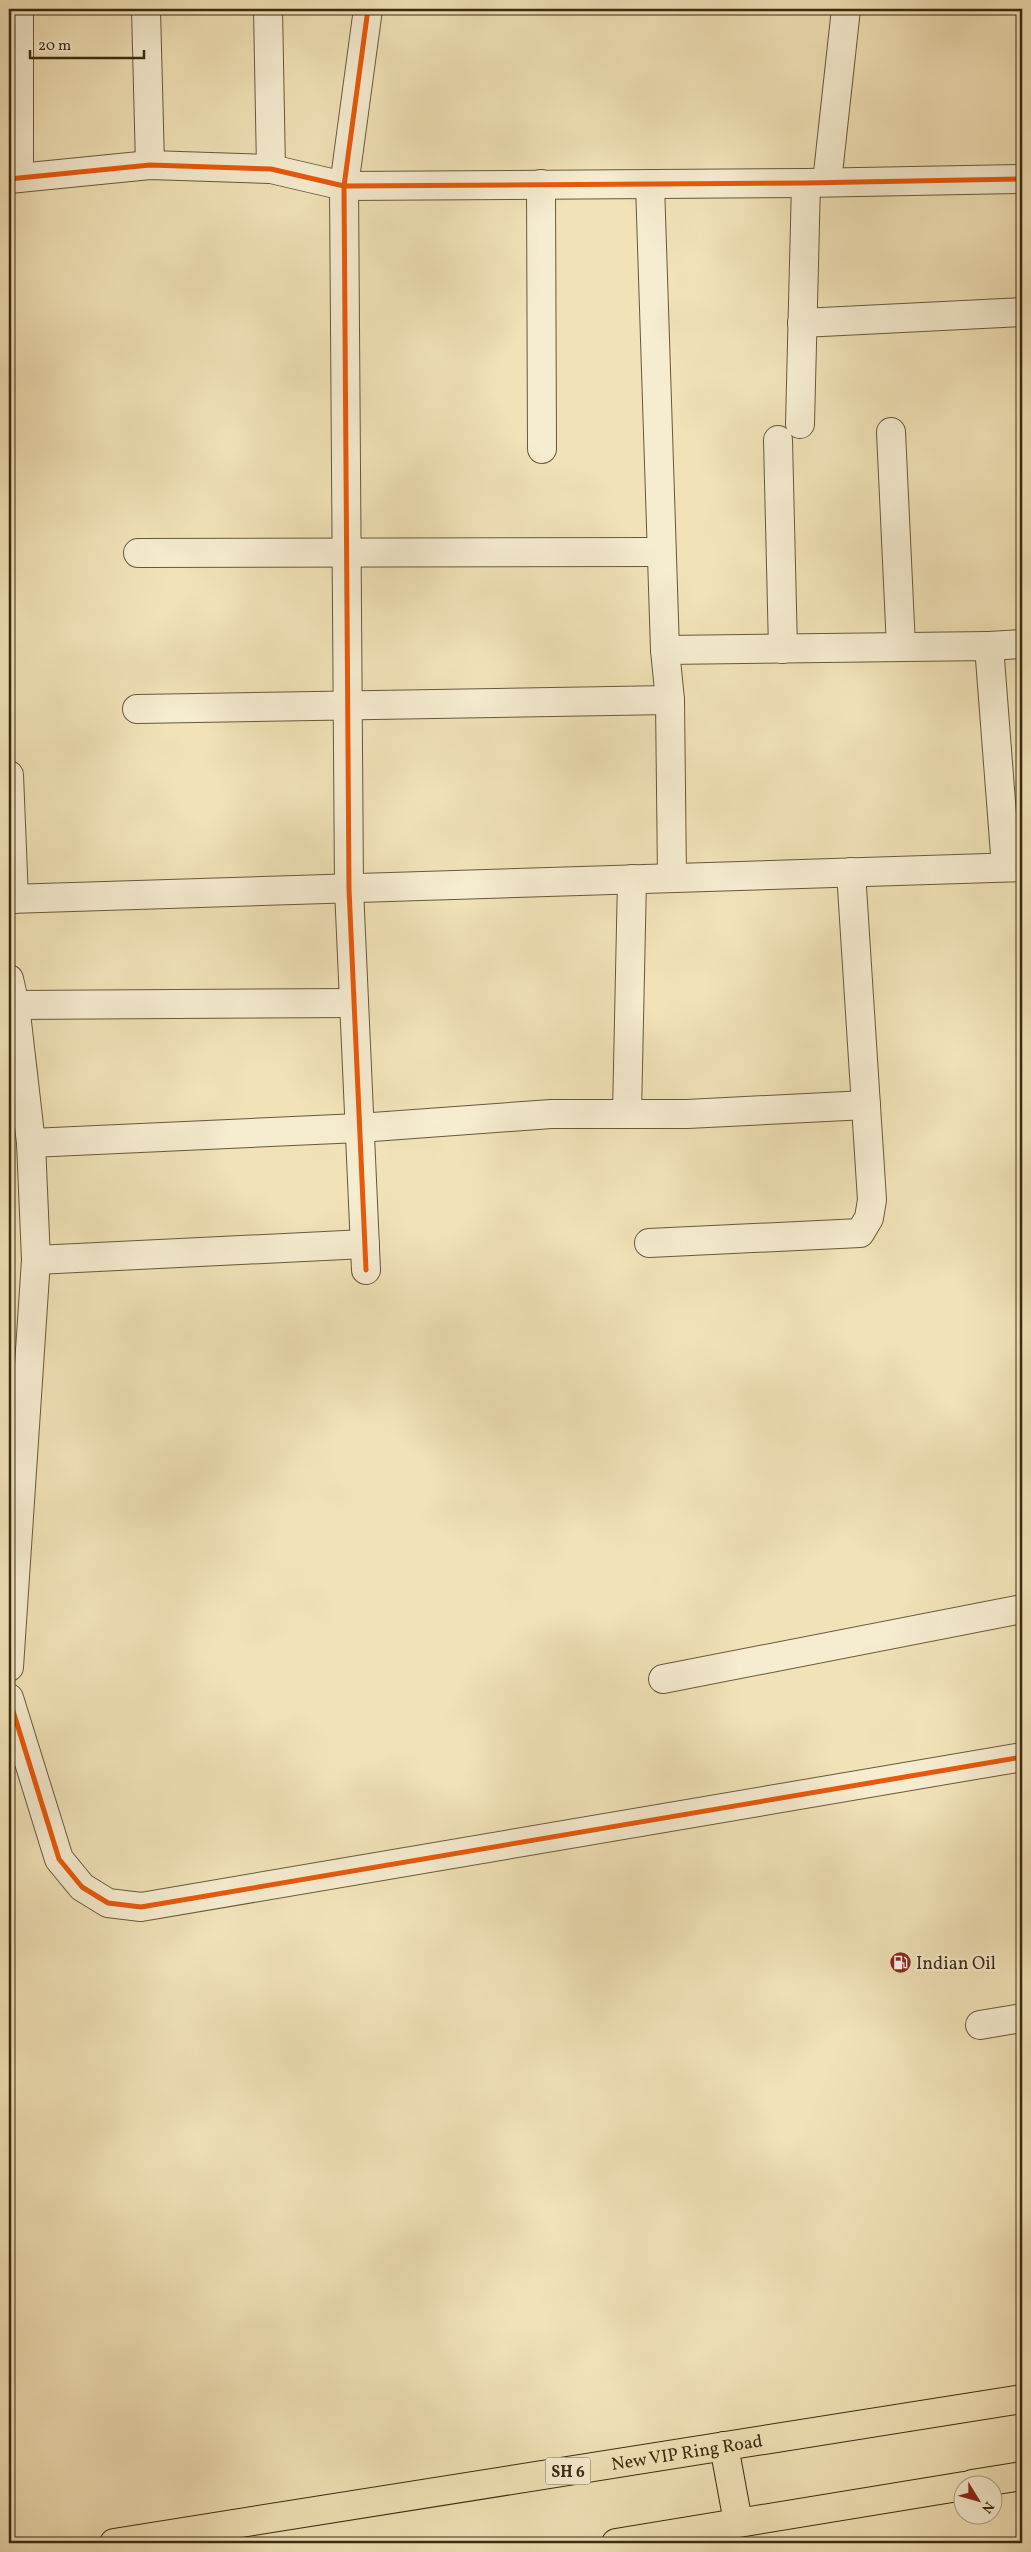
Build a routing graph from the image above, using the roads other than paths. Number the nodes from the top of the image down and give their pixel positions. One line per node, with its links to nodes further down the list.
1 (19, 9): 8 (street)
2 (146, 9): 6 (street)
3 (268, 9): 7 (street)
4 (368, 9): 13 (street)
5 (846, 9): 10 (street)
6 (150, 166): 7 (street); 8 (street)
7 (271, 169): 13 (street)
8 (14, 178)
9 (1022, 179): 10 (street)
10 (816, 183): 12 (street); 15 (street)
11 (542, 184): 12 (street); 13 (street); 19 (street)
12 (650, 184): 20 (street)
13 (344, 186): 22 (street)
14 (1022, 312): 15 (street)
15 (802, 324): 16 (street)
16 (800, 424)
17 (891, 432): 25 (street)
18 (778, 440): 26 (street)
19 (542, 450)
20 (661, 552): 22 (street); 27 (street)
21 (138, 553): 22 (street)
22 (346, 554): 29 (street)
23 (1022, 644): 24 (street)
24 (989, 646): 25 (street); 32 (street)
25 (901, 647): 26 (street)
26 (783, 649): 27 (street)
27 (664, 650): 28 (street)
28 (670, 700): 29 (street); 34 (street)
29 (348, 705): 30 (street); 36 (street)
30 (137, 709)
31 (9, 775): 37 (street)
32 (1014, 867): 33 (street)
33 (851, 872): 34 (street); 41 (street)
34 (672, 878): 35 (street)
35 (632, 879): 36 (street); 42 (street)
36 (349, 888): 37 (street); 39 (street)
37 (12, 899)
38 (9, 980): 40 (street)
39 (354, 1003): 40 (street); 43 (street)
40 (15, 1005): 44 (street)
41 (866, 1105): 42 (street); 45 (street)
42 (627, 1114): 43 (street)
43 (359, 1128): 44 (street); 46 (street)
44 (24, 1159): 46 (street)
45 (649, 1243)
46 (36, 1260): 48 (street)
47 (1022, 1609): 49 (street)
48 (9, 1667)
49 (663, 1679)
50 (9, 1698): 51 (street)
51 (1022, 1757)
52 (1022, 2018): 53 (street)
53 (980, 2025)
54 (1022, 2399): 55 (main road, New VIP Ring Road / SH 6)
55 (724, 2446): 59 (main road); 60 (main road, New VIP Ring Road / SH 6)
56 (1022, 2476): 57 (main road)
57 (1004, 2479)
58 (954, 2488): 59 (main road)
59 (738, 2522): 61 (main road)
60 (114, 2543)
61 (616, 2543)

